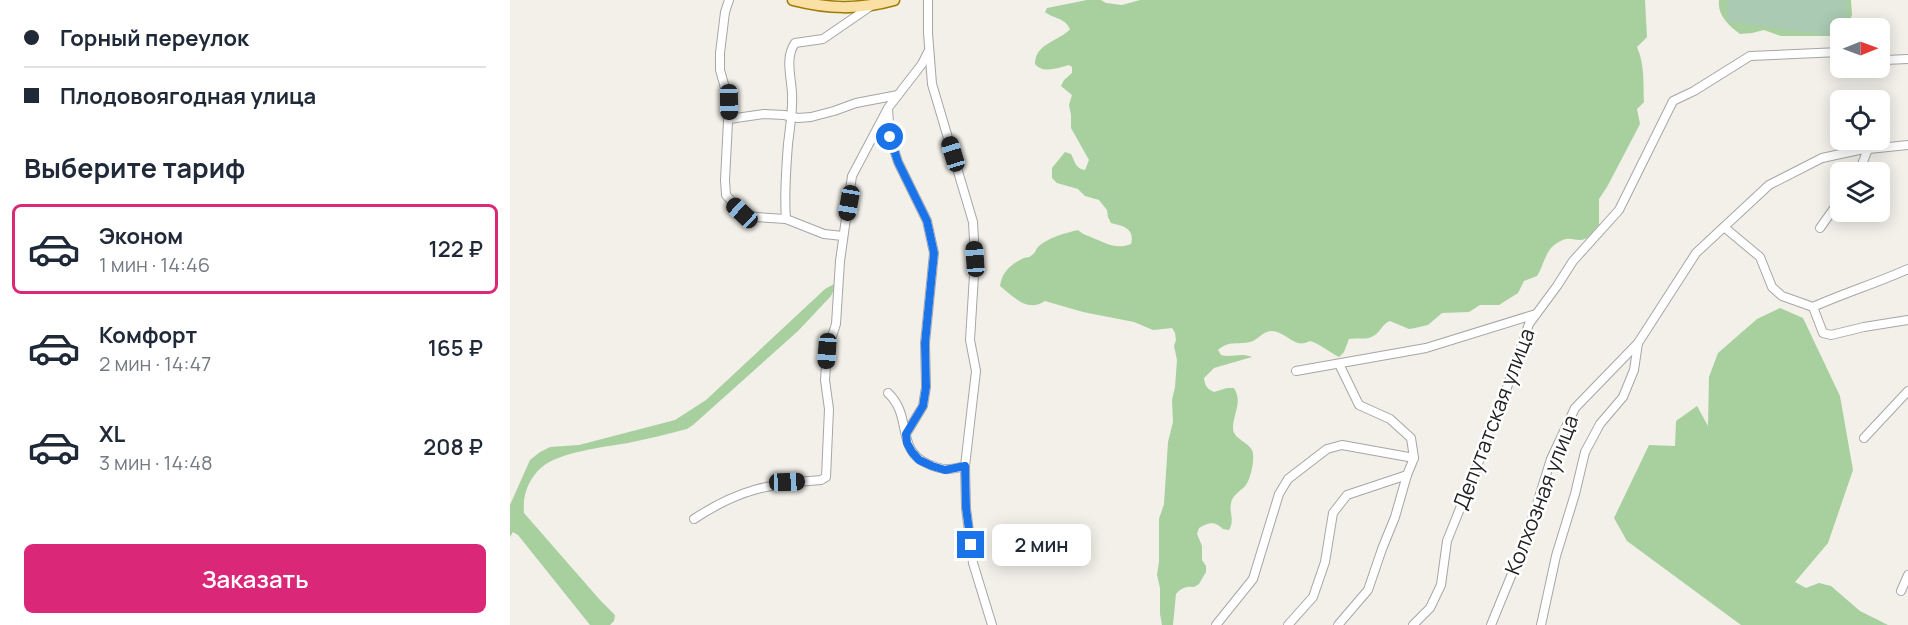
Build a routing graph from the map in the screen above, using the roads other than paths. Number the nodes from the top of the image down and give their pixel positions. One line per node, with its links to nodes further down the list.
1 (729, 0): 13 (street)
2 (793, 0): 5 (main road)
3 (894, 0): 5 (main road)
4 (928, 0): 6 (street)
5 (872, 6): 12 (street)
6 (929, 51): 10 (street); 34 (street)
7 (1830, 52): 24 (street, Депутатская улица)
8 (1908, 58): 9 (street)
9 (1890, 60)
10 (898, 95): 11 (street); 12 (street)
11 (888, 108): 21 (street); 31 (street)
12 (792, 117): 13 (street); 18 (street)
13 (729, 119): 18 (street)
14 (1908, 145): 15 (street, Колхозная улица)
15 (1890, 147)
16 (1863, 150): 19 (street, Колхозная улица)
17 (1830, 214): 20 (street)
18 (786, 219): 21 (street)
19 (1724, 227): 23 (street); 26 (street, Колхозная улица)
20 (1820, 228)
21 (843, 236): 36 (street)
22 (1908, 269): 23 (street)
23 (1813, 307): 25 (street)
24 (1537, 314): 27 (street); 43 (street, Депутатская улица)
25 (1908, 320)
26 (1638, 343): 44 (street, Колхозная улица); 45 (street)
27 (1339, 364): 28 (street); 33 (street)
28 (1296, 371)
29 (1908, 391): 32 (street)
30 (888, 393): 31 (street)
31 (906, 434): 34 (street)
32 (1864, 438)
33 (1414, 458): 35 (street); 40 (street)
34 (965, 466): 39 (street)
35 (1407, 475): 41 (street); 42 (street)
36 (694, 519)
37 (1908, 575): 38 (street)
38 (1901, 591)
39 (992, 625)
40 (1216, 625)
41 (1288, 625)
42 (1338, 625)
43 (1413, 625)
44 (1491, 625)
45 (1541, 625)

